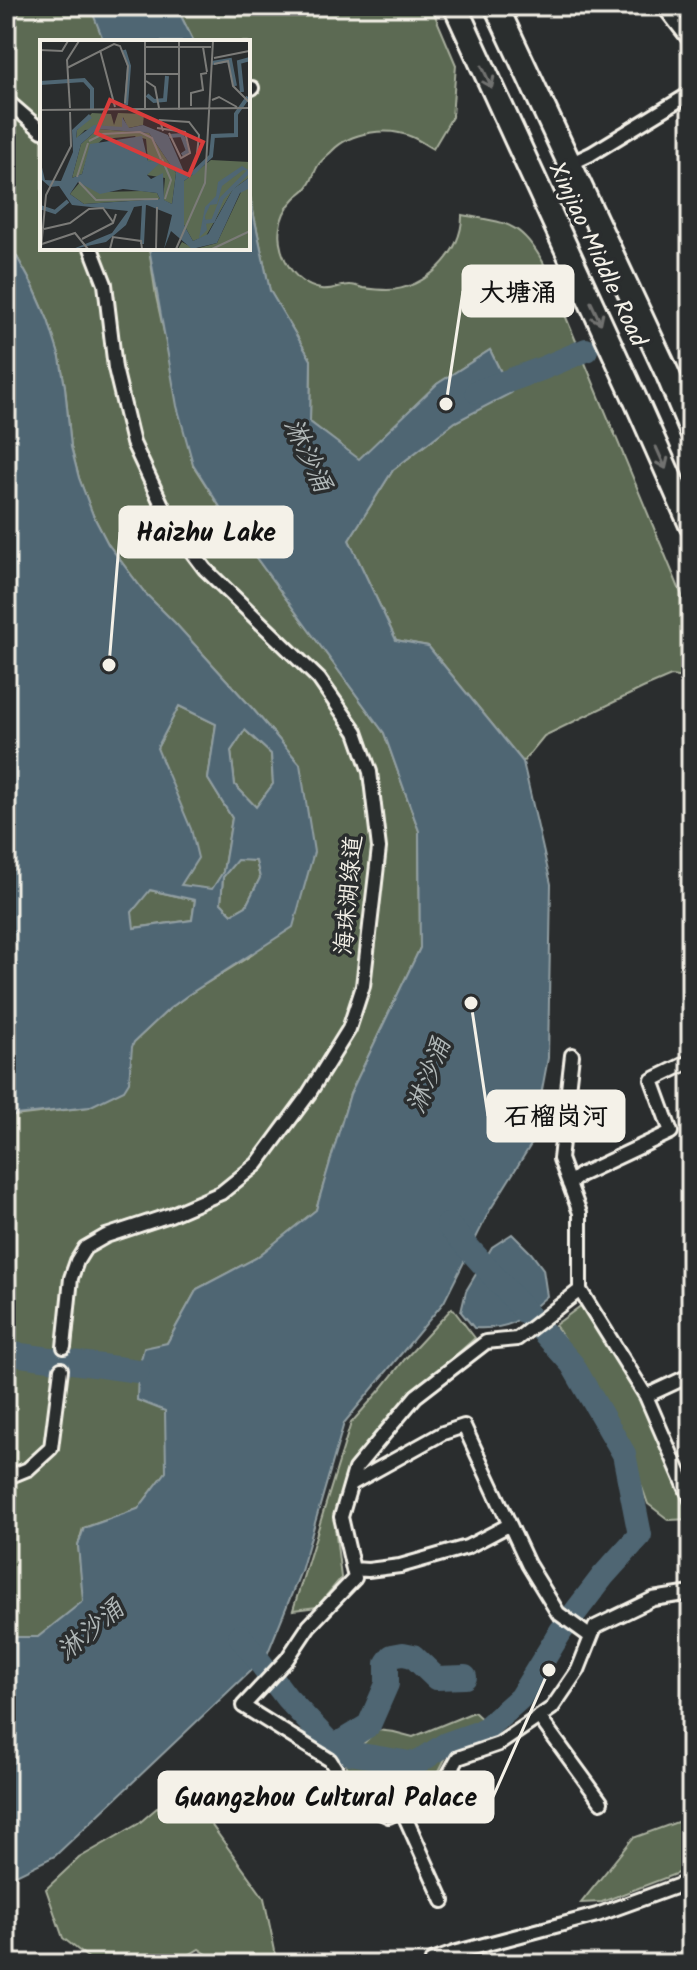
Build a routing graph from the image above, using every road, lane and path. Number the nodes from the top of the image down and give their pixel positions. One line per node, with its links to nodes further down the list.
1 (455, 6): 11 (highway, Xinjiao Middle Road, one-way to 11)
2 (496, 6): 8 (highway, Xinjiao Middle Road)
3 (663, 6): 4 (street)
4 (691, 42)
5 (691, 93): 8 (street)
6 (6, 100): 7 (street)
7 (40, 129)
8 (570, 164): 10 (highway, Xinjiao Middle Road)
9 (92, 250): 16 (street, 海珠湖绿道)
10 (691, 430)
11 (691, 525)
12 (572, 1055): 14 (street)
13 (691, 1061): 14 (street)
14 (569, 1184): 15 (street)
15 (580, 1290): 19 (street); 21 (street)
16 (64, 1347)
17 (61, 1369): 20 (street)
18 (691, 1375): 19 (street)
19 (646, 1396): 22 (street)
20 (6, 1478)
21 (351, 1484): 23 (street); 24 (street)
22 (691, 1500)
23 (509, 1525): 24 (street); 26 (street)
24 (353, 1569): 29 (street)
25 (691, 1593): 26 (street)
26 (591, 1637): 27 (street)
27 (539, 1717): 28 (street); 29 (street)
28 (601, 1802)
29 (402, 1810): 31 (street)
30 (691, 1881): 32 (street)
31 (443, 1901)
32 (432, 1961)

